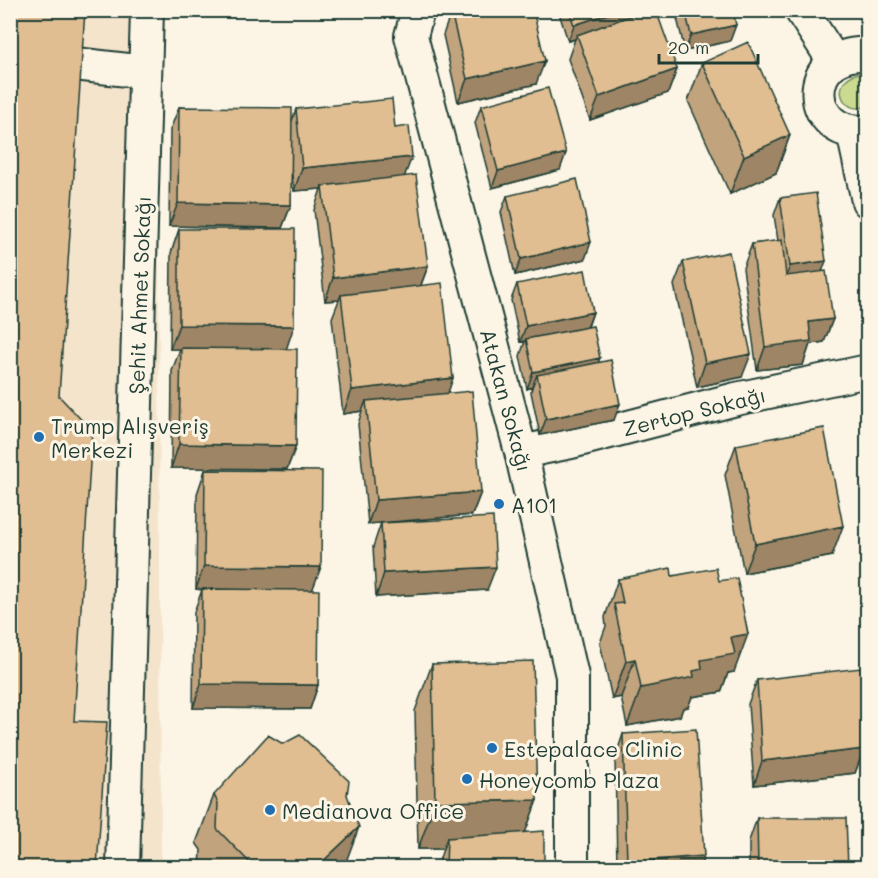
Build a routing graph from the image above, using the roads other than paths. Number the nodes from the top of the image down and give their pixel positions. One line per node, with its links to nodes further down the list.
1 (147, 10): 7 (street, Şehit Ahmet Sokağı)
2 (418, 10): 11 (street, Atakan Sokağı)
3 (801, 10): 5 (street)
4 (867, 54): 5 (street)
5 (834, 61): 8 (street)
6 (75, 64): 7 (street)
7 (145, 72): 12 (street, Şehit Ahmet Sokağı)
8 (860, 131): 9 (street)
9 (867, 201)
10 (867, 371): 11 (street, Zertop Sokağı)
11 (521, 452): 13 (street, Atakan Sokağı)
12 (123, 867)
13 (572, 867)

